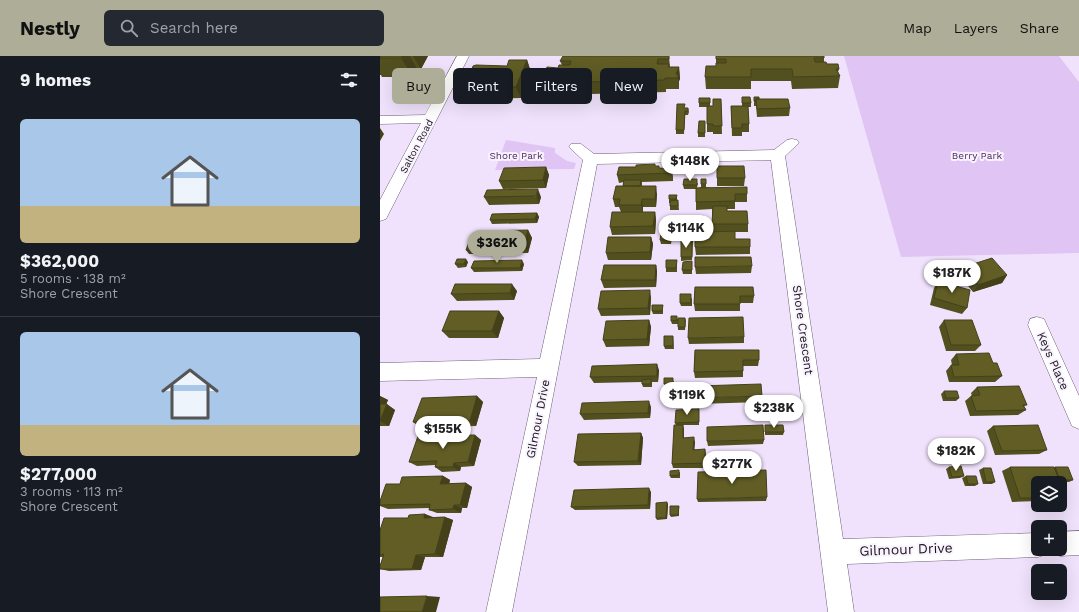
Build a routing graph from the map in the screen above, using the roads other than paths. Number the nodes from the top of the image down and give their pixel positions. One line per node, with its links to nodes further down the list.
1 (463, 56): 3 (street, Salton Road)
2 (380, 120): 3 (street)
3 (430, 120): 8 (street, Salton Road)
4 (792, 143): 6 (street)
5 (576, 147): 7 (street)
6 (778, 155): 7 (street); 16 (street, Shore Crescent)
7 (591, 159): 10 (street)
8 (380, 215)
9 (1037, 325): 12 (street, Keys Place)
10 (548, 368): 11 (street, Gilmour Drive); 17 (street, Gilmour Drive)
11 (380, 372)
12 (1079, 419)
13 (1079, 543): 15 (street)
14 (1031, 544): 16 (street, Gilmour Drive)
15 (1067, 544)
16 (834, 552): 18 (street)
17 (499, 612)
18 (841, 612)

